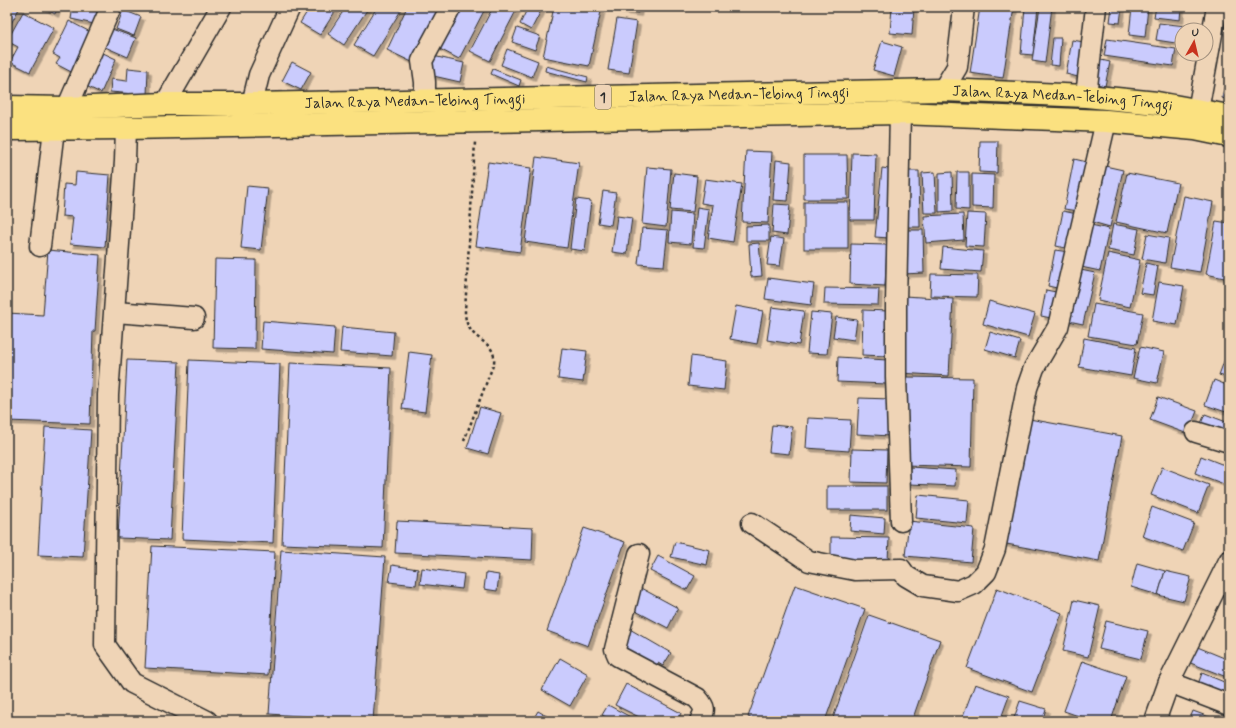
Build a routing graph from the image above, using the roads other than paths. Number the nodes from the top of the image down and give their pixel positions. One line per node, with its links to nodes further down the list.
1 (111, 7): 14 (street)
2 (221, 7): 11 (street)
3 (290, 7): 12 (street)
4 (451, 7): 10 (street)
5 (964, 7): 8 (street)
6 (1096, 7): 9 (street)
7 (1217, 7): 17 (street)
8 (943, 90): 9 (highway, Jalan Raya Medan-Tebing Tinggi / 1); 10 (highway, Jalan Raya Medan-Tebing Tinggi / 1)
9 (1086, 96): 17 (highway, Jalan Raya Medan-Tebing Tinggi / 1)
10 (425, 100): 12 (highway, Jalan Raya Medan-Tebing Tinggi / 1)
11 (165, 104): 12 (highway, Jalan Raya Medan-Tebing Tinggi / 1); 14 (highway, Jalan Raya Medan-Tebing Tinggi / 1)
12 (252, 104)
13 (7, 107): 14 (highway, Jalan Raya Medan-Tebing Tinggi / 1)
14 (66, 108)
15 (900, 112): 18 (highway, Jalan Raya Medan-Tebing Tinggi / 1); 19 (highway, Jalan Raya Medan-Tebing Tinggi / 1); 28 (street)
16 (1229, 116): 17 (highway, Jalan Raya Medan-Tebing Tinggi / 1)
17 (1196, 120): 18 (highway, Jalan Raya Medan-Tebing Tinggi / 1); 22 (highway, Jalan Raya Medan-Tebing Tinggi / 1)
18 (1106, 121): 29 (street)
19 (126, 128): 21 (highway, Jalan Raya Medan-Tebing Tinggi / 1); 24 (street)
20 (7, 129): 21 (highway, Jalan Raya Medan-Tebing Tinggi / 1)
21 (54, 129): 23 (street)
22 (1229, 136)
23 (40, 246)
24 (115, 312): 25 (street); 34 (street)
25 (194, 318)
26 (1196, 432): 27 (street)
27 (1229, 442)
28 (901, 521)
29 (752, 523)
30 (639, 554): 35 (street)
31 (1229, 561): 32 (street)
32 (1169, 682): 33 (street); 36 (street)
33 (1229, 705)
34 (207, 721)
35 (700, 721)
36 (1155, 721)

